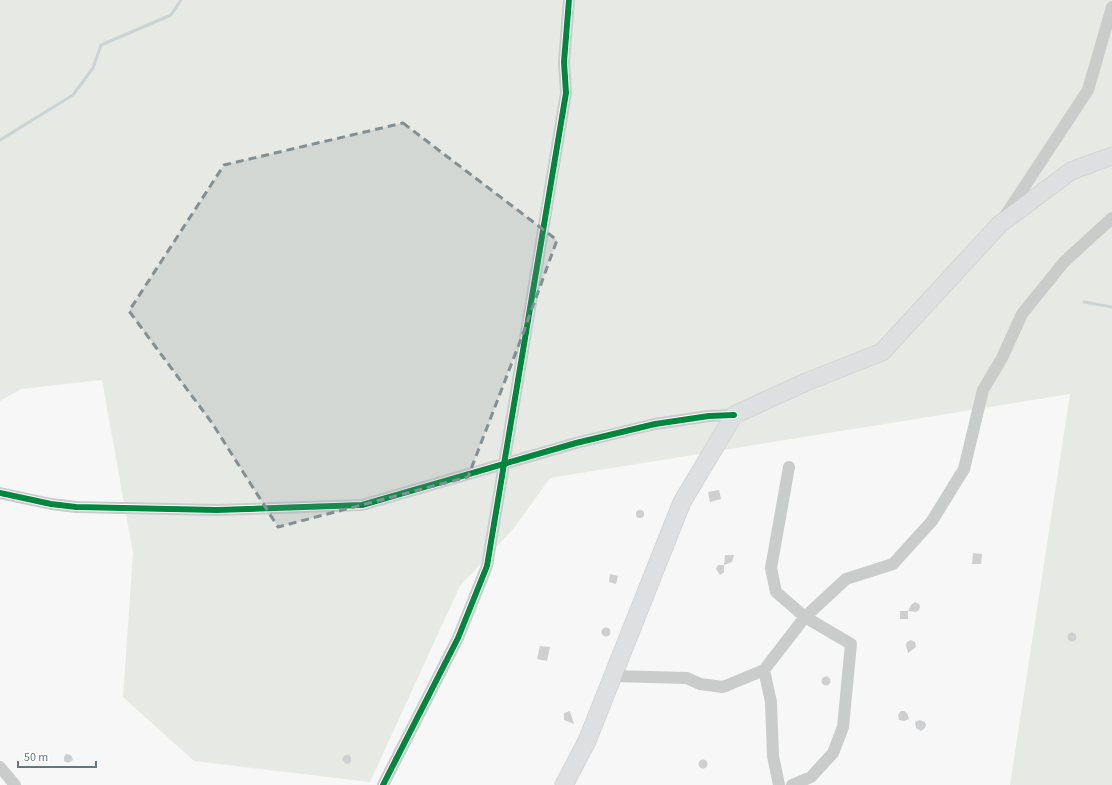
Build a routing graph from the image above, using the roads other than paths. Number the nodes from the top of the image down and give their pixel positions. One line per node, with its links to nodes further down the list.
1 (570, 0): 7 (street)
2 (1112, 7): 5 (street)
3 (1112, 156): 5 (main road)
4 (1112, 218): 10 (street)
5 (1000, 224): 6 (main road)
6 (734, 415): 7 (street); 12 (main road)
7 (504, 464): 9 (street); 15 (street)
8 (789, 467): 10 (street)
9 (0, 493)
10 (805, 617): 11 (street); 18 (street)
11 (764, 670): 12 (street); 17 (street)
12 (613, 676): 16 (main road)
13 (0, 766): 14 (street)
14 (15, 785)
15 (383, 785)
16 (564, 785)
17 (779, 785)
18 (792, 785)

